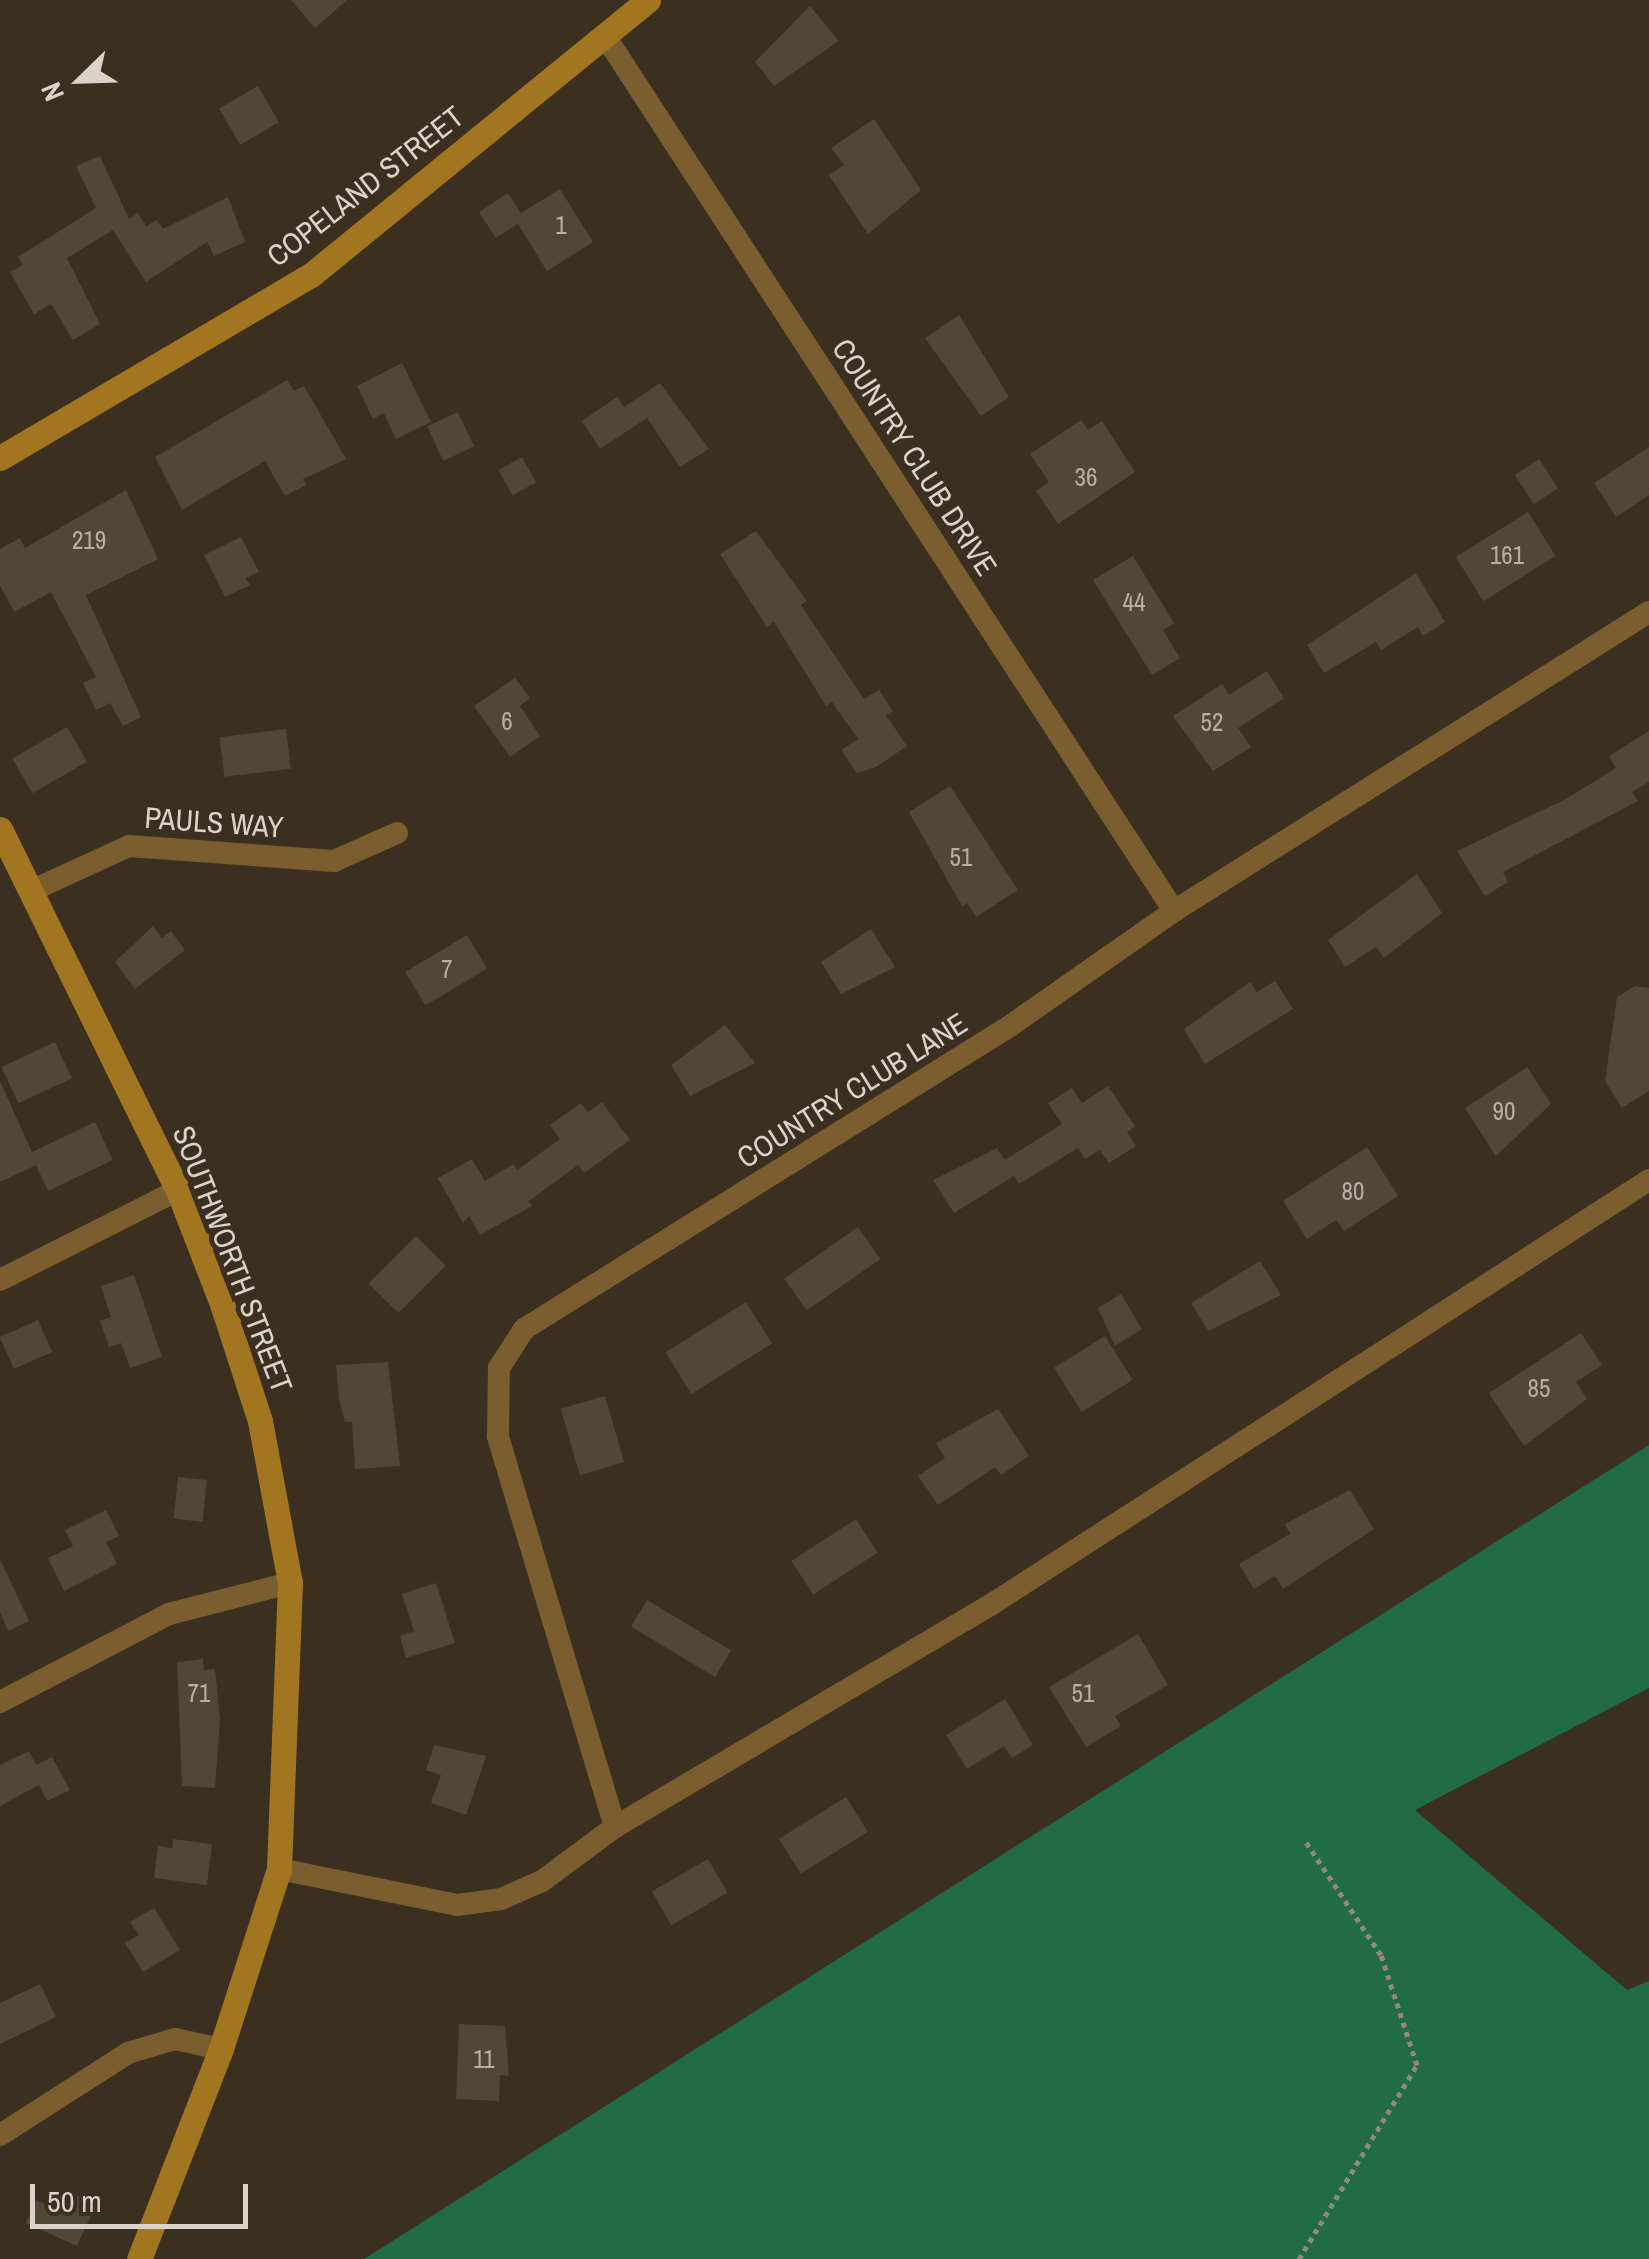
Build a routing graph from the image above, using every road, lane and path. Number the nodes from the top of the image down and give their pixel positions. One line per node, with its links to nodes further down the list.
1 (648, 0): 2 (street, COPELAND STREET)
2 (605, 36): 3 (street, COPELAND STREET); 8 (street, COUNTRY CLUB DRIVE)
3 (0, 458)
4 (1649, 612): 8 (street, COUNTRY CLUB LANE)
5 (0, 828): 7 (street, SOUTHWORTH STREET)
6 (397, 833): 7 (street, PAULS WAY)
7 (31, 890): 10 (street, SOUTHWORTH STREET)
8 (1174, 911): 14 (street, COUNTRY CLUB LANE)
9 (1649, 1180): 14 (street)
10 (178, 1190): 11 (street); 12 (street, SOUTHWORTH STREET)
11 (0, 1280)
12 (290, 1584): 13 (street); 16 (street, SOUTHWORTH STREET)
13 (0, 1702)
14 (615, 1827): 16 (street)
15 (1304, 1838): 20 (path)
16 (278, 1869): 17 (street, SOUTHWORTH STREET)
17 (221, 2048): 18 (street); 19 (street, SOUTHWORTH STREET)
18 (0, 2135)
19 (139, 2259)
20 (1298, 2259)

